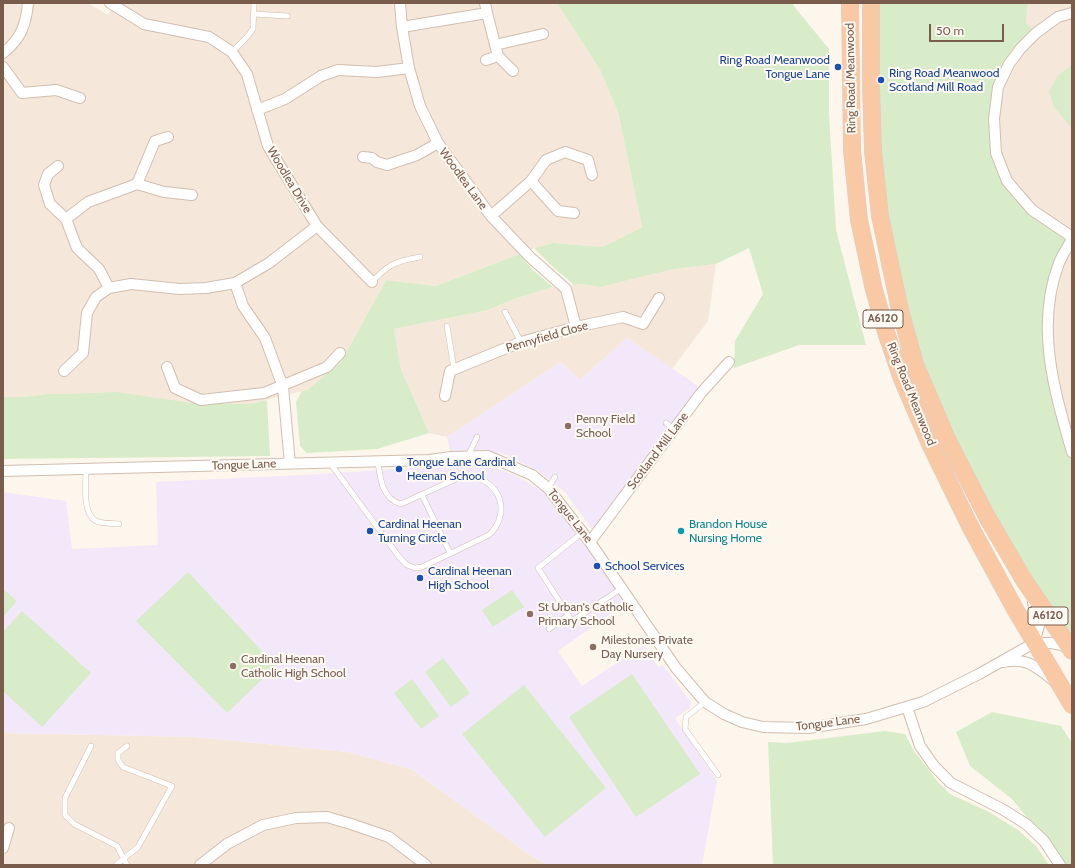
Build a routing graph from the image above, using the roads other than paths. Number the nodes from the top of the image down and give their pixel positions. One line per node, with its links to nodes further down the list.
1 (28, 3): 16 (street)
2 (254, 3): 10 (lane)
3 (400, 3): 12 (street, Woodlea Lane)
4 (485, 3): 8 (street)
5 (850, 3): 72 (highway, Ring Road Meanwood / A6120)
6 (871, 3): 68 (highway, Ring Road Meanwood / A6120)
7 (114, 4): 15 (street, Woodlea Drive)
8 (486, 13): 12 (street); 14 (street)
9 (1072, 13): 36 (street)
10 (254, 14): 11 (lane); 15 (lane)
11 (288, 16)
12 (402, 27): 20 (street, Woodlea Lane)
13 (543, 34): 14 (street)
14 (495, 45): 17 (street)
15 (232, 52): 23 (street, Woodlea Drive)
16 (3, 53)
17 (498, 56): 18 (street); 21 (street)
18 (486, 60)
19 (3, 67): 22 (street)
20 (409, 68): 23 (street); 25 (street, Woodlea Lane)
21 (513, 70)
22 (80, 98)
23 (257, 110): 35 (street, Woodlea Drive)
24 (168, 137): 30 (street)
25 (438, 143): 26 (street); 33 (street, Woodlea Lane)
26 (363, 157)
27 (58, 166): 34 (street)
28 (592, 175): 29 (street)
29 (531, 181): 32 (street); 33 (street)
30 (137, 184): 31 (street); 34 (street)
31 (192, 195)
32 (574, 213)
33 (491, 216): 44 (street, Woodlea Lane)
34 (66, 219): 40 (street)
35 (317, 226): 38 (street, Woodlea Drive); 39 (street)
36 (1072, 238): 54 (street)
37 (420, 257): 38 (lane)
38 (372, 282)
39 (235, 283): 40 (street); 51 (street)
40 (108, 288): 50 (street)
41 (659, 298): 44 (street, Pennyfield Close)
42 (505, 312): 45 (lane)
43 (447, 326): 49 (lane)
44 (576, 327): 45 (street, Pennyfield Close)
45 (521, 342): 49 (street, Pennyfield Close)
46 (340, 353): 51 (street)
47 (729, 362): 66 (street, Scotland Mill Lane)
48 (168, 368): 51 (street)
49 (454, 369): 52 (street)
50 (64, 371)
51 (283, 386): 58 (street)
52 (445, 396)
53 (477, 437): 55 (lane)
54 (1072, 452)
55 (467, 457): 56 (street, Tongue Lane); 62 (street, Tongue Lane)
56 (378, 462): 57 (street, Tongue Lane); 63 (lane)
57 (330, 463): 58 (street, Tongue Lane); 67 (lane)
58 (290, 464): 59 (street, Tongue Lane)
59 (86, 470): 60 (street, Tongue Lane); 64 (lane)
60 (3, 472)
61 (555, 477): 62 (lane)
62 (548, 488): 65 (street, Tongue Lane)
63 (422, 495): 67 (lane); 67 (lane)
64 (119, 524)
65 (583, 532): 66 (street, Tongue Lane); 70 (lane)
66 (590, 542): 69 (street, Tongue Lane)
67 (450, 553)
68 (1024, 580): 72 (street, Ring Road Meanwood); 73 (highway, Ring Road Meanwood / A6120)
69 (622, 588): 70 (lane); 76 (street, Tongue Lane)
70 (568, 615): 71 (lane)
71 (549, 629)
72 (1034, 643): 73 (street, Ring Road Meanwood); 74 (street, Tongue Lane); 75 (highway, A6120)
73 (1072, 651)
74 (997, 663): 75 (street, Tongue Lane); 78 (street, Tongue Lane)
75 (1058, 684): 77 (highway, A6120)
76 (705, 702): 78 (street, Tongue Lane); 81 (lane)
77 (1072, 705)
78 (907, 707): 89 (street)
79 (91, 746): 84 (lane)
80 (127, 746): 84 (lane)
81 (718, 775)
82 (9, 828): 83 (street)
83 (3, 848)
84 (124, 859): 86 (lane); 87 (lane)
85 (424, 864): 88 (street)
86 (116, 865)
87 (127, 865)
88 (200, 865)
89 (1060, 865)

